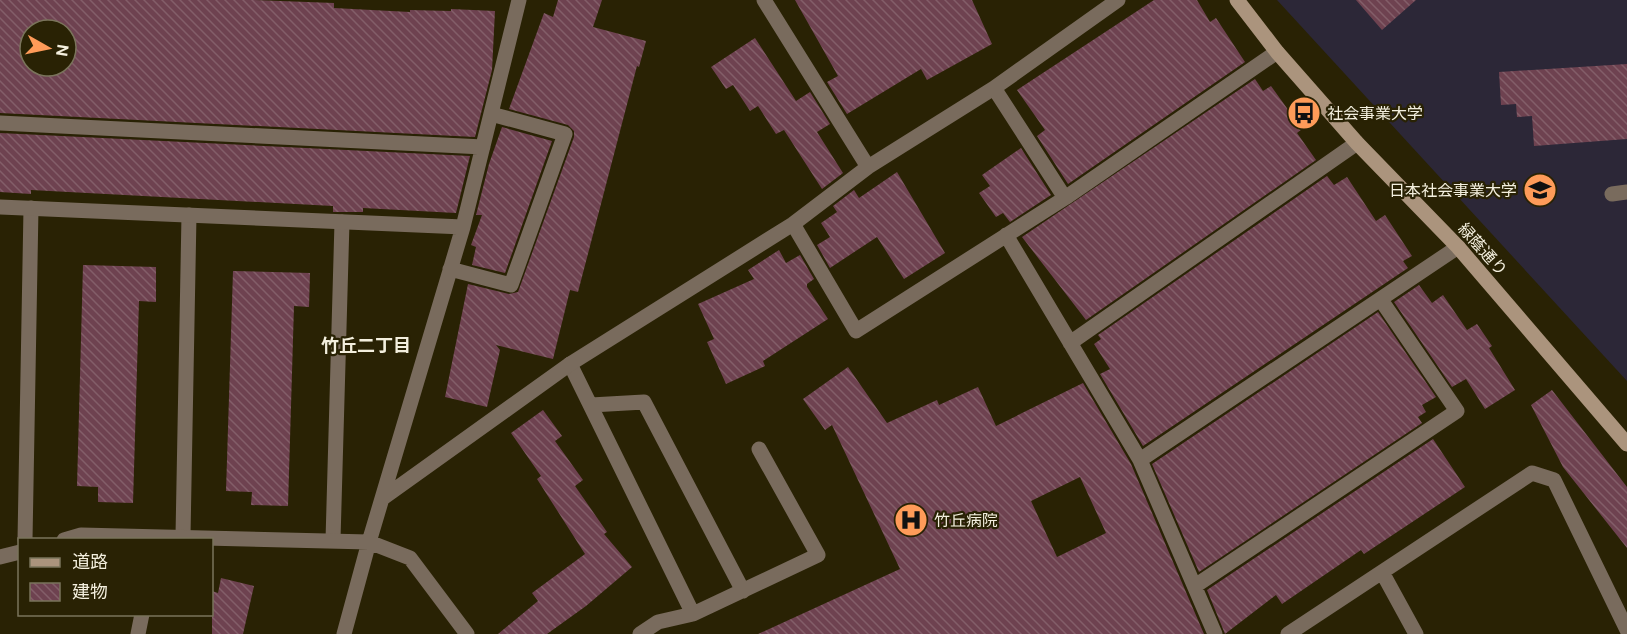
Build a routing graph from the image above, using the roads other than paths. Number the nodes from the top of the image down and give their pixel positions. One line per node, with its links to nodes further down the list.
1 (519, 0): 7 (street)
2 (764, 0): 11 (street)
3 (1118, 0): 6 (street)
4 (1237, 0): 5 (street, 緑蔭通り)
5 (1277, 52): 9 (street, 緑蔭通り); 12 (street)
6 (994, 88): 11 (street); 12 (street)
7 (491, 114): 10 (street); 21 (street)
8 (0, 123): 10 (street)
9 (1357, 143): 20 (street, 緑蔭通り); 23 (street)
10 (483, 147): 18 (street)
11 (868, 167): 17 (street)
12 (1065, 198): 19 (street)
13 (0, 207): 14 (street)
14 (31, 208): 15 (street); 31 (street)
15 (189, 215): 16 (street); 30 (street)
16 (342, 222): 18 (street); 34 (street)
17 (792, 224): 19 (street); 24 (street)
18 (463, 227): 21 (street)
19 (1006, 235): 23 (street)
20 (1458, 247): 22 (street); 26 (street, 緑蔭通り)
21 (450, 269): 29 (street)
22 (1381, 300): 28 (street); 39 (street)
23 (1070, 342): 28 (street)
24 (570, 364): 25 (street); 29 (street)
25 (591, 405): 40 (street); 41 (street)
26 (1627, 444)
27 (759, 449): 40 (street)
28 (1140, 460): 39 (street)
29 (383, 498): 35 (street)
30 (183, 536): 33 (street); 34 (street)
31 (25, 538)
32 (70, 538): 33 (street)
33 (155, 538)
34 (333, 540): 35 (street)
35 (369, 542): 45 (street); 46 (street)
36 (18, 552): 37 (street)
37 (0, 557)
38 (1382, 572): 43 (street); 49 (street); 50 (street)
39 (1195, 586): 48 (street)
40 (743, 591): 41 (street)
41 (693, 614): 47 (street)
42 (142, 616): 44 (street)
43 (1627, 630)
44 (138, 634)
45 (344, 634)
46 (467, 634)
47 (640, 634)
48 (1215, 634)
49 (1288, 634)
50 (1416, 634)

